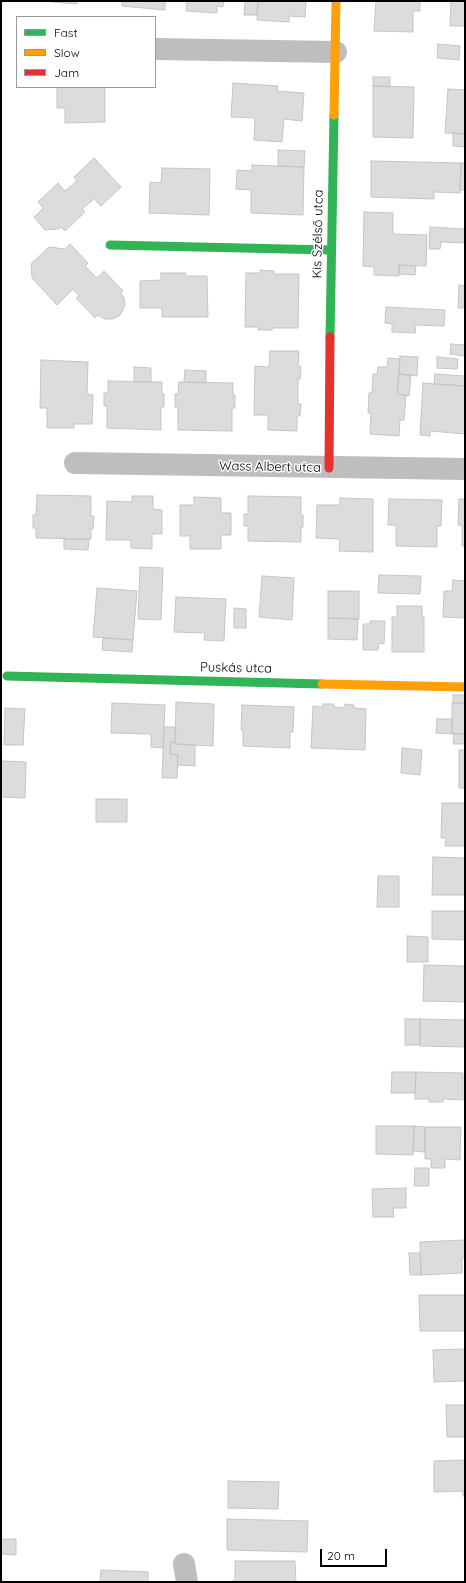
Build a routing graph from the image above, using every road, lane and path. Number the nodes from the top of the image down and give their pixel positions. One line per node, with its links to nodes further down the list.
1 (336, 1): 3 (street, Kis Szélső utca)
2 (156, 49): 3 (street)
3 (336, 52): 5 (street, Kis Szélső utca)
4 (110, 245): 5 (street)
5 (331, 250): 7 (street, Kis Szélső utca)
6 (75, 463): 7 (street, Wass Albert utca)
7 (329, 468): 8 (street, Wass Albert utca)
8 (465, 469)
9 (7, 676): 10 (street, Puskás utca)
10 (465, 687)

